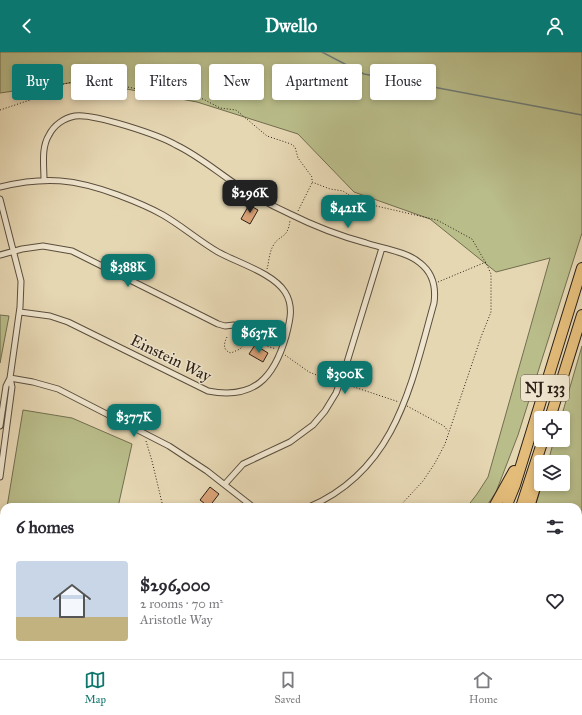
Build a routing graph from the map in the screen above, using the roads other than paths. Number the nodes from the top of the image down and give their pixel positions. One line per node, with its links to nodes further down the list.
1 (44, 180): 2 (street, Einstein Way); 4 (street); 8 (street, Einstein Way)
2 (0, 187)
3 (0, 199): 5 (street)
4 (382, 248): 17 (street); 20 (street)
5 (14, 251): 6 (street); 8 (street); 10 (street)
6 (0, 255)
7 (582, 268): 14 (highway, NJ 133)
8 (20, 312): 11 (street)
9 (582, 315): 12 (highway, NJ 133)
10 (234, 325)
11 (10, 378): 13 (street); 16 (street); 17 (street)
12 (553, 411)
13 (0, 426)
14 (533, 427): 21 (highway); 22 (highway, NJ 133)
15 (541, 447): 23 (highway)
16 (0, 477)
17 (225, 484): 19 (street)
18 (534, 489): 24 (highway)
19 (248, 503)
20 (316, 503)
21 (496, 503)
22 (508, 503)
23 (522, 503)
24 (530, 503)

